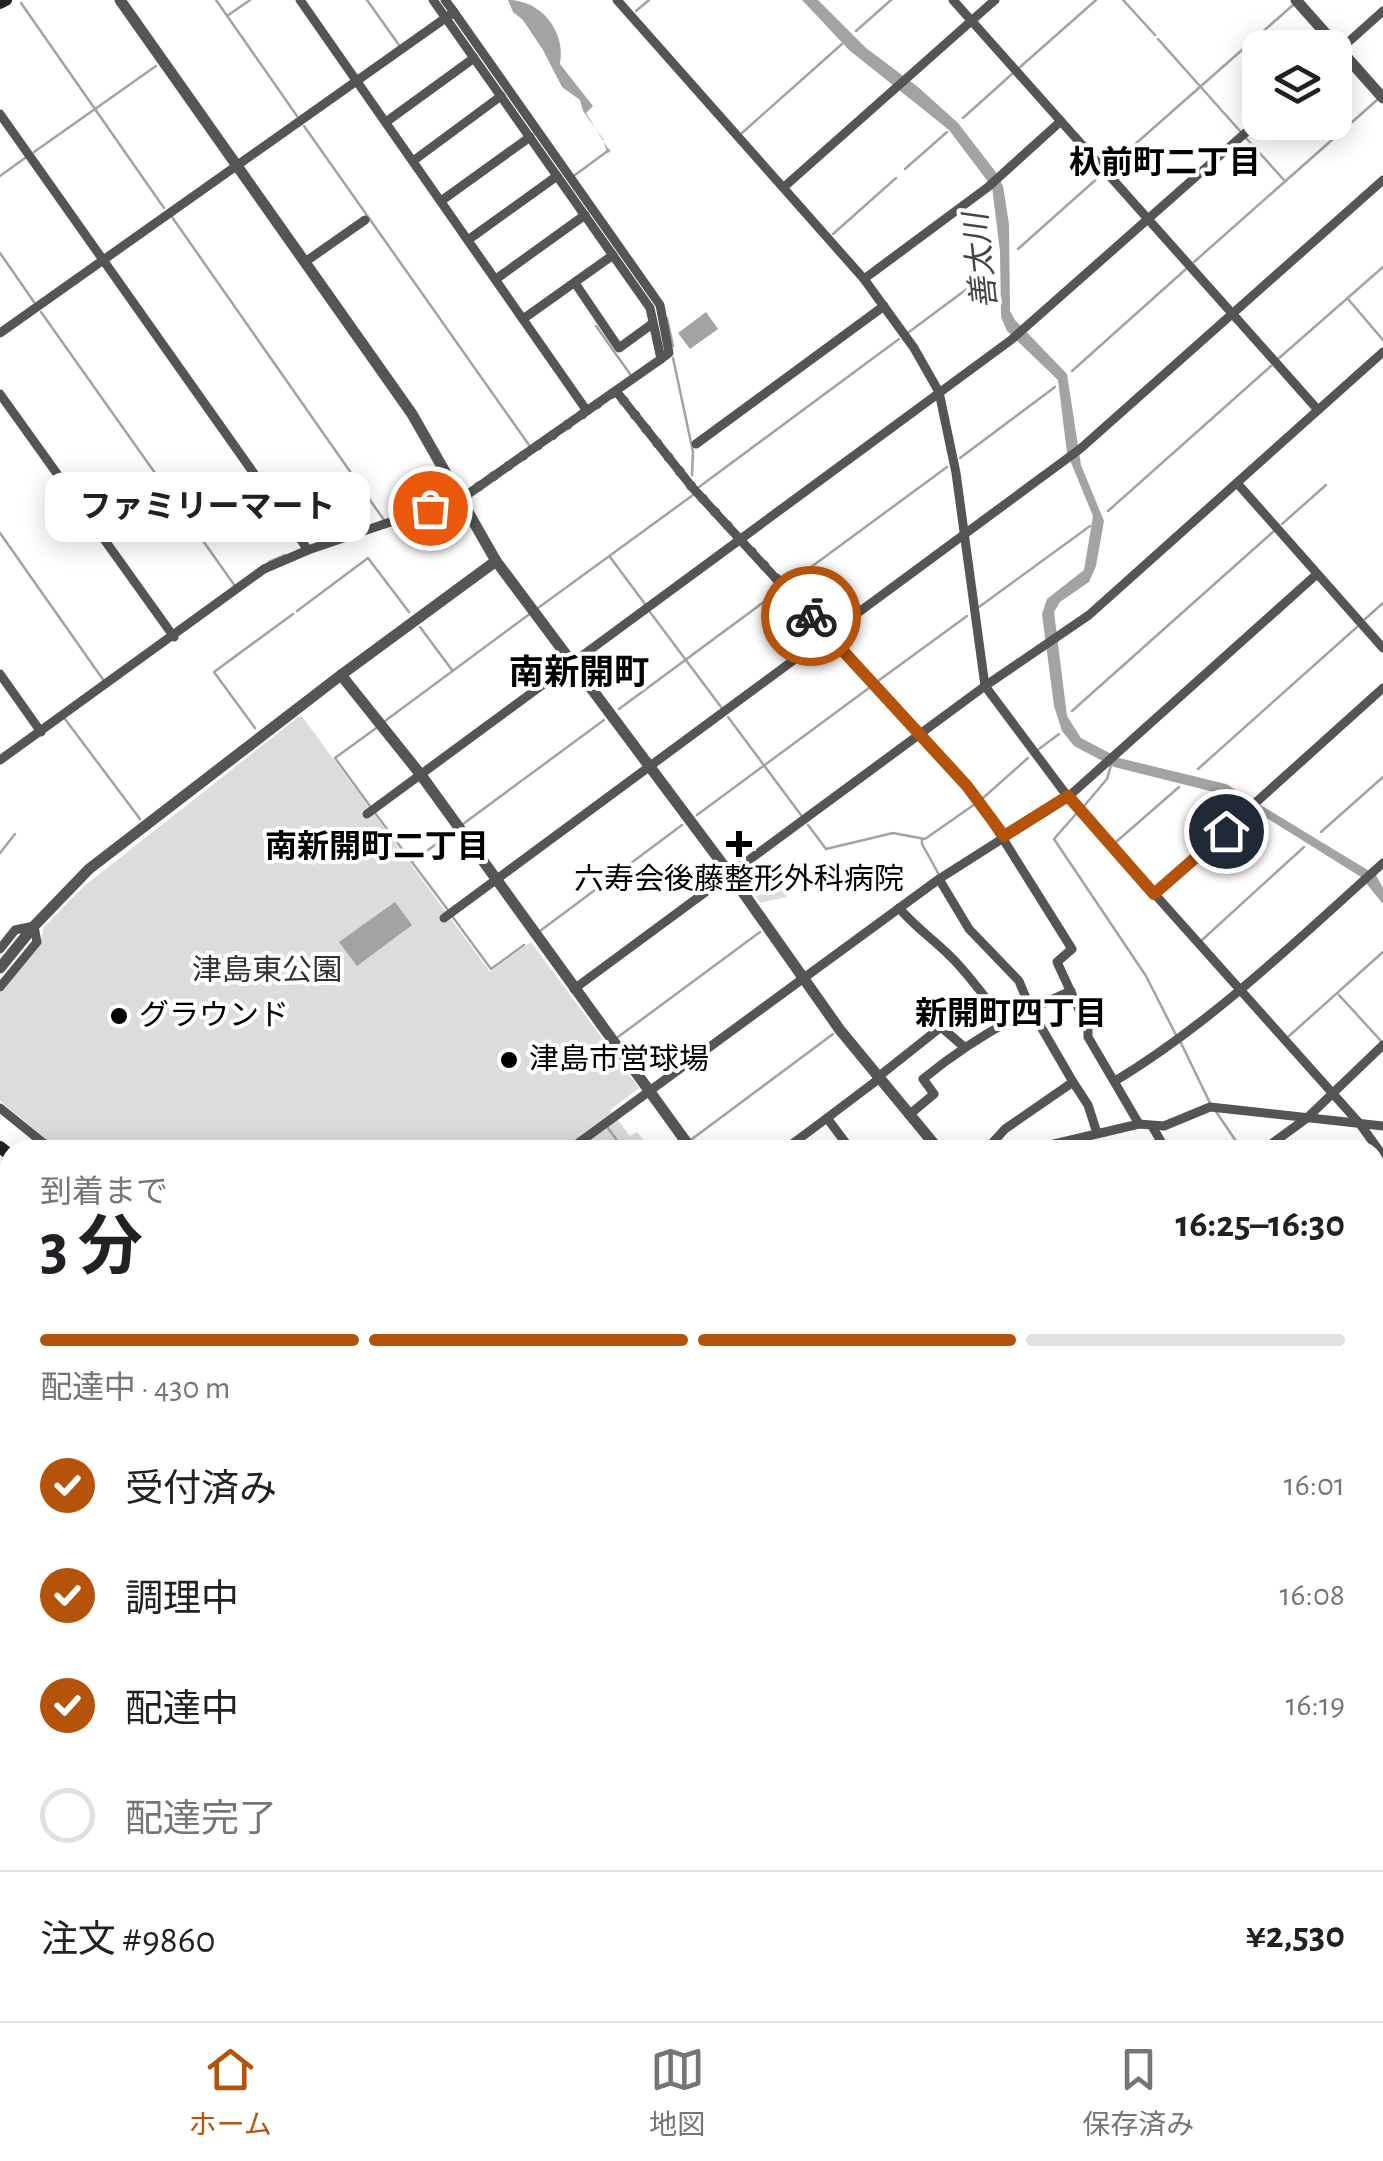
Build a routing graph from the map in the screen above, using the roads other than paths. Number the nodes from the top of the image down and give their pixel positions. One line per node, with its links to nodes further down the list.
1 (120, 0): 25 (street)
2 (300, 0): 16 (street)
3 (433, 0): 10 (street)
4 (446, 0): 10 (street)
5 (618, 0): 28 (street)
6 (953, 0): 11 (street)
7 (995, 0): 11 (street)
8 (1296, 0): 12 (street)
9 (1383, 11): 13 (street)
10 (450, 15): 14 (street); 16 (street); 46 (street)
11 (972, 21): 20 (street); 28 (street)
12 (1320, 30)
13 (1352, 39)
14 (474, 58): 17 (street); 21 (street)
15 (1352, 67): 18 (street)
16 (357, 81): 21 (street); 25 (street)
17 (501, 96): 23 (street); 24 (street)
18 (1383, 98)
19 (0, 114): 35 (street)
20 (1061, 121): 31 (street); 38 (street)
21 (386, 122): 24 (street)
22 (1242, 136): 31 (street)
23 (530, 137): 26 (street); 29 (street)
24 (413, 161): 29 (street)
25 (237, 166): 35 (street); 36 (street)
26 (557, 176): 30 (street); 33 (street)
27 (1383, 180): 41 (street)
28 (784, 187): 38 (street)
29 (441, 201): 33 (street)
30 (585, 216): 34 (street); 37 (street)
31 (1148, 219): 41 (street); 48 (street)
32 (365, 220): 36 (street)
33 (468, 240): 37 (street)
34 (613, 255): 39 (street); 43 (street)
35 (102, 260): 44 (street); 57 (street)
36 (305, 262): 54 (street)
37 (496, 279): 42 (street)
38 (864, 279): 40 (street)
39 (575, 283): 42 (street); 43 (street)
40 (884, 306): 48 (street); 52 (street)
41 (1233, 314): 50 (street); 55 (street)
42 (523, 319): 51 (street)
43 (652, 324): 46 (street)
44 (0, 333)
45 (1383, 352): 50 (street)
46 (660, 359): 47 (street)
47 (616, 391): 51 (street); 56 (street)
48 (939, 392): 55 (street); 56 (street)
49 (0, 394): 61 (street)
50 (1318, 410): 53 (street)
51 (587, 411): 54 (street)
52 (696, 444)
53 (1237, 483): 59 (street); 66 (street)
54 (461, 498): 57 (street); 58 (street)
55 (964, 536): 60 (street); 66 (street)
56 (740, 540): 60 (street); 63 (street)
57 (308, 550): 61 (street)
58 (496, 561): 63 (street); 65 (street)
59 (1318, 574): 62 (street); 73 (street)
60 (829, 636): 69 (street); 71 (street)
61 (174, 637): 68 (street)
62 (1383, 648)
63 (573, 662): 71 (street); 72 (street)
64 (0, 674): 68 (street)
65 (341, 674): 72 (street); 83 (street)
66 (985, 686): 69 (street); 73 (street)
67 (1383, 688): 80 (street)
68 (41, 732): 70 (street)
69 (919, 735): 75 (street); 77 (street)
70 (0, 760)
71 (649, 766): 77 (street); 79 (street)
72 (421, 775): 74 (street); 79 (street)
73 (1068, 796): 75 (street); 80 (street)
74 (367, 814)
75 (1004, 836): 78 (street); 90 (street)
76 (1383, 864): 89 (street)
77 (730, 874): 86 (street); 88 (street)
78 (939, 879): 81 (street); 91 (street)
79 (496, 880): 82 (street); 88 (street)
80 (1154, 894): 89 (street)
81 (899, 908): 86 (street); 92 (street)
82 (444, 918)
83 (34, 926): 84 (street); 85 (street); 87 (street)
84 (0, 948)
85 (0, 968)
86 (804, 977): 95 (street); 98 (street)
87 (0, 987)
88 (574, 988): 98 (street)
89 (1240, 990): 96 (street); 99 (street)
90 (1071, 991): 91 (street); 96 (street)
91 (1030, 1008): 92 (street); 97 (street)
92 (1006, 1022): 94 (street)
93 (1383, 1045): 99 (street)
94 (963, 1046): 95 (street); 101 (street)
95 (879, 1078): 101 (street); 102 (street)
96 (1115, 1080): 104 (street)
97 (1073, 1082): 108 (street); 115 (street)
98 (650, 1091): 110 (street); 111 (street)
99 (1334, 1094): 103 (street); 105 (street)
100 (0, 1108): 109 (street)
101 (910, 1115): 114 (street)
102 (827, 1118): 112 (street); 113 (street)
103 (1306, 1118): 105 (street); 106 (street); 118 (street)
104 (1138, 1124): 106 (street); 108 (street)
105 (1360, 1124): 107 (street); 119 (street)
106 (1152, 1126): 117 (street)
107 (1383, 1126)
108 (1097, 1132): 116 (street)
109 (40, 1140)
110 (584, 1140)
111 (685, 1140)
112 (797, 1140)
113 (844, 1140)
114 (931, 1140)
115 (995, 1140)
116 (1068, 1140)
117 (1160, 1140)
118 (1276, 1140)
119 (1372, 1140)

